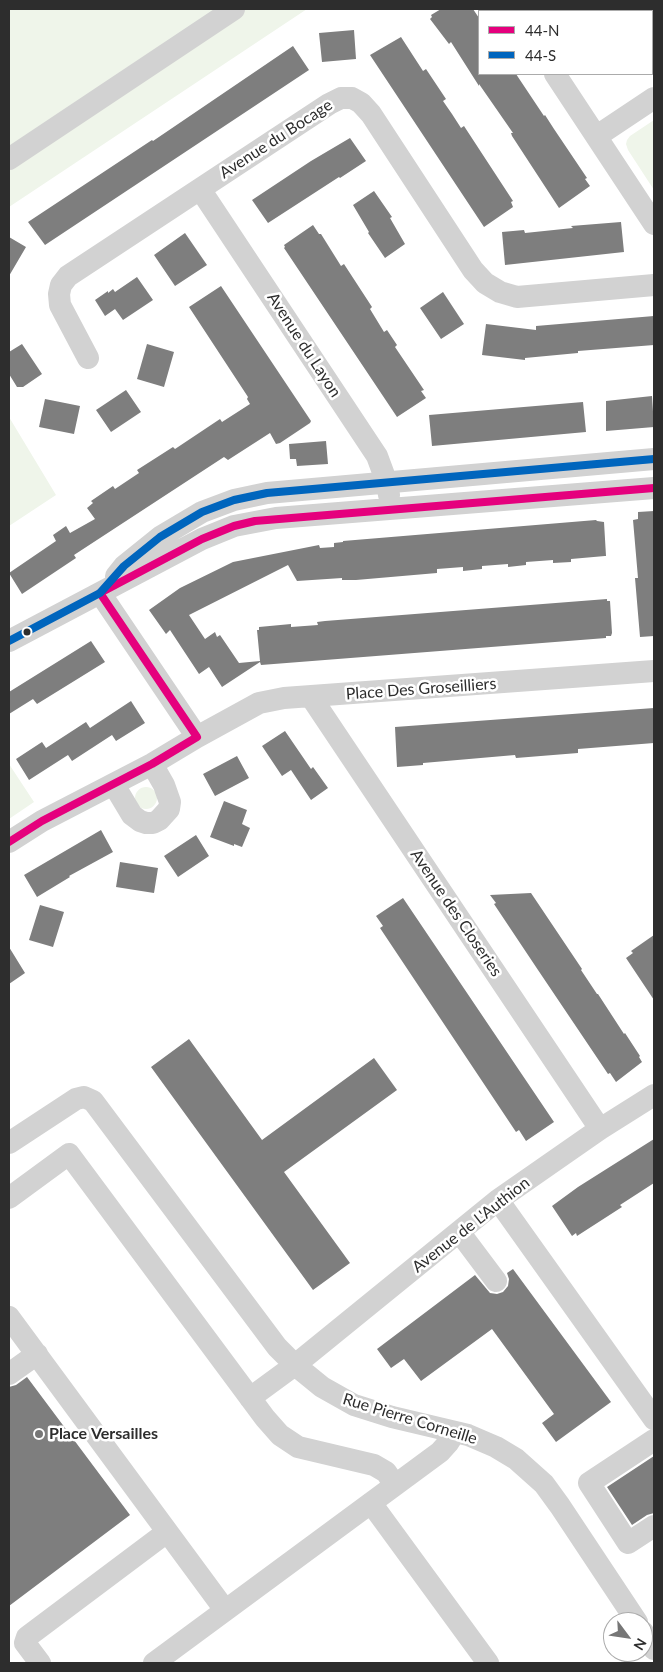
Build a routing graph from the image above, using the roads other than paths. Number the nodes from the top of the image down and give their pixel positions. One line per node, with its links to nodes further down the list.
1 (234, 9): 5 (street)
2 (556, 75): 4 (street)
3 (654, 98): 4 (street)
4 (597, 136): 7 (street)
5 (9, 159)
6 (200, 189): 8 (street, Avenue du Bocage); 9 (street, Avenue du Bocage); 11 (street, Avenue du Layon)
7 (654, 224)
8 (654, 285)
9 (88, 358)
10 (654, 459): 11 (street)
11 (388, 482): 13 (street, Avenue du Layon); 14 (street)
12 (654, 488): 13 (street)
13 (390, 508): 14 (street)
14 (100, 593): 15 (street); 18 (street)
15 (9, 641)
16 (654, 671): 17 (street, Place Des Groseilliers)
17 (311, 698): 18 (street, Place Des Groseilliers); 23 (street, Avenue des Closeries)
18 (197, 737): 19 (street, Place Des Groseilliers)
19 (152, 764): 20 (street, Place Des Groseilliers); 20 (street)
20 (114, 785): 21 (street, Place Des Groseilliers)
21 (9, 842)
22 (654, 1095): 23 (street, Avenue de L'Authion)
23 (600, 1129): 26 (street, Avenue de L'Authion)
24 (9, 1143): 31 (street, Rue Pierre Corneille)
25 (9, 1198): 33 (street)
26 (498, 1200): 27 (street, Avenue de L'Authion); 34 (street)
27 (460, 1233): 28 (street); 31 (street, Avenue de L'Authion)
28 (496, 1281)
29 (9, 1317): 30 (street)
30 (37, 1354): 32 (street); 40 (street)
31 (295, 1365): 33 (street, Avenue de L'Authion); 35 (street, Rue Pierre Corneille)
32 (9, 1374)
33 (250, 1398): 37 (street)
34 (654, 1418)
35 (455, 1432): 37 (street); 42 (street, Rue Pierre Corneille)
36 (654, 1440): 39 (street)
37 (395, 1485): 38 (street)
38 (371, 1503): 41 (street); 45 (street)
39 (654, 1526)
40 (167, 1532): 41 (street); 43 (street)
41 (225, 1610): 44 (street)
42 (630, 1612)
43 (40, 1663)
44 (154, 1663)
45 (488, 1663)

